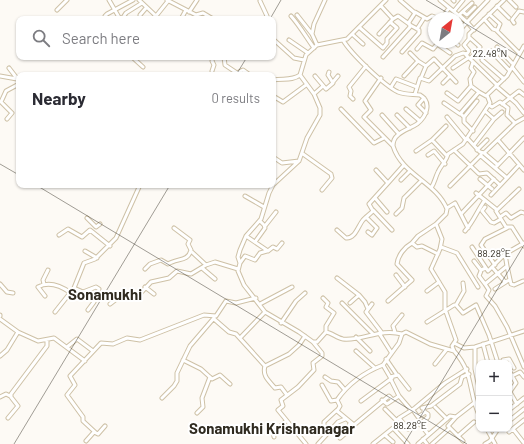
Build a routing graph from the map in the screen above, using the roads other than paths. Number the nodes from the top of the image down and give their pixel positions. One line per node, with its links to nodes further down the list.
1 (67, 0): 24 (street)
2 (109, 0): 25 (street)
3 (133, 0): 25 (street)
4 (139, 0): 16 (street)
5 (167, 0): 27 (street); 40 (street)
6 (197, 0): 27 (street)
7 (325, 0): 59 (street)
8 (386, 0): 18 (street)
9 (400, 0): 28 (street)
10 (440, 0): 23 (street)
11 (463, 0): 26 (street)
12 (504, 0): 19 (street)
13 (509, 0): 21 (street)
14 (260, 1): 43 (street)
15 (486, 1): 51 (street)
16 (142, 3): 22 (street); 37 (street)
17 (472, 3): 30 (street)
18 (381, 6): 47 (street); 55 (street)
19 (498, 6): 33 (street); 46 (street)
20 (475, 7): 32 (street)
21 (516, 7)
22 (146, 8): 38 (street); 39 (street)
23 (449, 8): 26 (street); 29 (street)
24 (57, 10)
25 (115, 10): 35 (street); 36 (street)
26 (454, 10)
27 (188, 11): 41 (street); 42 (street)
28 (415, 12): 45 (street); 53 (street)
29 (446, 12)
30 (463, 12)
31 (524, 12): 52 (street)
32 (464, 13)
33 (490, 14): 50 (street); 58 (street)
34 (298, 15): 59 (street)
35 (106, 16)
36 (119, 16)
37 (124, 16)
38 (140, 16)
39 (154, 16)
40 (156, 16)
41 (184, 16)
42 (209, 16)
43 (267, 16)
44 (291, 16): 71 (street)
45 (424, 18): 48 (street); 56 (street)
46 (509, 18)
47 (391, 20): 53 (street); 55 (street); 61 (street)
48 (428, 20)
49 (464, 20): 51 (street)
50 (484, 20): 57 (street); 58 (street)
51 (467, 22): 54 (street); 57 (street)
52 (514, 23)
53 (410, 24): 56 (street); 81 (street)
54 (464, 25)
55 (359, 28): 60 (street)
56 (418, 29): 76 (street)
57 (474, 30): 62 (street)
58 (496, 30): 80 (street)
59 (312, 34): 67 (street)
60 (352, 34): 64 (street); 66 (street)
61 (379, 34)
62 (470, 38): 82 (street); 82 (street)
63 (290, 40): 77 (street)
64 (343, 40): 67 (street); 91 (street)
65 (276, 42): 86 (street)
66 (364, 44)
67 (317, 45): 71 (street)
68 (428, 46): 73 (street)
69 (524, 46): 74 (street)
70 (497, 47): 90 (street)
71 (314, 48): 77 (street)
72 (444, 48): 79 (street)
73 (417, 49)
74 (523, 50): 80 (street)
75 (491, 51): 97 (street)
76 (402, 52)
77 (308, 53): 86 (street)
78 (410, 53): 88 (street)
79 (450, 53)
80 (519, 53): 90 (street)
81 (383, 57)
82 (468, 57): 89 (street); 95 (street); 96 (street)
83 (135, 60): 93 (street)
84 (212, 60): 98 (street)
85 (224, 60): 99 (street)
86 (304, 60): 102 (street)
87 (482, 60): 113 (street)
88 (418, 61): 92 (street); 106 (street)
89 (473, 62): 121 (street); 123 (street)
90 (513, 64): 97 (street)
91 (366, 66): 108 (street); 136 (street)
92 (426, 66): 95 (street); 109 (street)
93 (143, 67)
94 (9, 68): 111 (street)
95 (442, 68): 107 (street); 109 (street)
96 (453, 68)
97 (511, 69): 110 (street); 113 (street)
98 (212, 71)
99 (236, 72)
100 (329, 72): 115 (street)
101 (524, 74): 110 (street)
102 (300, 75): 112 (street); 120 (street)
103 (0, 76): 114 (street)
104 (316, 76): 122 (street)
105 (338, 76): 115 (street)
106 (404, 76)
107 (450, 76): 116 (street); 118 (street)
108 (381, 78): 124 (street); 162 (street)
109 (421, 78): 125 (street)
110 (521, 78): 117 (street)
111 (16, 79)
112 (276, 79)
113 (504, 79): 121 (street)
114 (16, 81)
115 (333, 82): 122 (street)
116 (456, 82)
117 (524, 82)
118 (443, 83)
119 (16, 84): 154 (street)
120 (306, 85): 130 (street); 134 (street)
121 (496, 85): 133 (street); 137 (street)
122 (323, 86): 130 (street)
123 (471, 86): 128 (street); 129 (street)
124 (391, 87): 125 (street); 131 (street)
125 (417, 87): 131 (street)
126 (524, 87): 127 (street)
127 (520, 91): 132 (street); 137 (street)
128 (479, 92): 133 (street); 148 (street)
129 (447, 93)
130 (314, 94): 174 (street)
131 (415, 94): 135 (street)
132 (524, 95)
133 (486, 96): 141 (street)
134 (276, 98)
135 (424, 98): 147 (street); 147 (street)
136 (353, 99)
137 (511, 99): 140 (street); 144 (street)
138 (477, 102): 152 (street)
139 (444, 103): 148 (street)
140 (502, 104): 141 (street); 157 (street)
141 (489, 105): 145 (street)
142 (341, 109): 162 (street)
143 (406, 109): 156 (street)
144 (523, 110)
145 (485, 111): 155 (street); 160 (street)
146 (502, 112): 155 (street)
147 (426, 113): 156 (street)
148 (461, 114): 152 (street)
149 (382, 115): 161 (street)
150 (397, 115): 159 (street)
151 (447, 117): 164 (street)
152 (464, 117): 160 (street)
153 (524, 118): 157 (street)
154 (7, 119)
155 (494, 119): 168 (street)
156 (420, 121): 159 (street)
157 (515, 123): 167 (street)
158 (446, 126): 165 (street)
159 (410, 128): 161 (street)
160 (472, 131): 164 (street)
161 (399, 134): 169 (street)
162 (384, 138): 169 (street)
163 (524, 138): 173 (street)
164 (467, 139): 168 (street); 170 (street)
165 (432, 140): 172 (street); 177 (street)
166 (487, 140): 171 (street)
167 (498, 140): 173 (street); 175 (street)
168 (474, 145): 171 (street)
169 (392, 146): 181 (street)
170 (454, 150): 177 (street); 183 (street)
171 (478, 150): 175 (street)
172 (416, 151)
173 (510, 152): 182 (street); 184 (street)
174 (303, 154): 179 (street); 203 (street)
175 (482, 154): 183 (street); 184 (street)
176 (428, 155): 180 (street)
177 (447, 156): 180 (street)
178 (276, 159): 179 (street)
179 (299, 162): 192 (street)
180 (445, 164): 200 (street)
181 (404, 165): 187 (street); 194 (street)
182 (519, 165): 186 (street); 188 (street)
183 (471, 166): 190 (street); 196 (street)
184 (496, 166): 188 (street)
185 (376, 170): 194 (street)
186 (524, 170)
187 (410, 171): 191 (street); 193 (street)
188 (507, 178): 195 (street)
189 (480, 179): 197 (street)
190 (494, 179): 195 (street); 197 (street)
191 (402, 180)
192 (276, 181)
193 (421, 181): 200 (street); 218 (street)
194 (388, 183): 208 (street)
195 (500, 185): 205 (street)
196 (450, 186)
197 (489, 186): 201 (street); 207 (street)
198 (139, 188): 242 (street)
199 (270, 188): 210 (street)
200 (431, 188): 212 (street)
201 (492, 189)
202 (519, 189): 214 (street)
203 (322, 190)
204 (476, 193): 207 (street)
205 (491, 195)
206 (245, 196): 210 (street)
207 (480, 196): 209 (street); 219 (street)
208 (375, 198): 213 (street); 216 (street)
209 (485, 200): 214 (street); 229 (street)
210 (264, 207): 223 (street)
211 (485, 207): 222 (street)
212 (447, 208): 219 (street); 226 (street)
213 (374, 210): 220 (street); 233 (street)
214 (496, 210): 222 (street)
215 (276, 212): 227 (street)
216 (387, 212)
217 (524, 213): 222 (street)
218 (396, 214)
219 (461, 214): 229 (street)
220 (366, 217): 232 (street); 235 (street)
221 (87, 218): 224 (street)
222 (500, 218): 230 (street)
223 (260, 221): 227 (street); 237 (street)
224 (92, 223): 225 (street); 231 (street)
225 (100, 224)
226 (436, 224): 240 (street); 243 (street)
227 (265, 226): 238 (street)
228 (174, 228): 247 (street)
229 (468, 228): 234 (street)
230 (507, 228): 241 (street); 254 (street)
231 (88, 230): 236 (street); 242 (street)
232 (337, 230)
233 (392, 230)
234 (465, 231)
235 (368, 232)
236 (59, 235)
237 (246, 236): 238 (street); 252 (street)
238 (255, 242): 246 (street)
239 (282, 243): 246 (street)
240 (412, 243): 248 (street); 275 (street)
241 (523, 244): 249 (street)
242 (110, 246): 250 (street)
243 (441, 246): 248 (street); 276 (street)
244 (472, 247): 258 (street)
245 (85, 251): 250 (street)
246 (266, 251): 252 (street)
247 (192, 252): 253 (street); 259 (street)
248 (438, 254): 268 (street)
249 (505, 254): 254 (street); 255 (street)
250 (97, 258): 277 (street)
251 (474, 261): 261 (street)
252 (240, 263): 257 (street)
253 (206, 265): 256 (street); 257 (street)
254 (494, 266): 258 (street); 262 (street)
255 (507, 266): 262 (street); 266 (street)
256 (202, 268): 265 (street); 273 (street)
257 (238, 268): 286 (street)
258 (486, 268): 261 (street)
259 (145, 269)
260 (48, 270): 271 (street)
261 (481, 271): 272 (street)
262 (497, 274): 266 (street); 272 (street)
263 (396, 275): 275 (street)
264 (337, 278): 284 (street)
265 (215, 279)
266 (508, 281): 267 (street); 278 (street)
267 (523, 281)
268 (439, 282): 279 (street); 296 (street)
269 (463, 283): 294 (street)
270 (0, 284): 282 (street)
271 (44, 284): 280 (street); 285 (street)
272 (485, 284): 312 (street)
273 (145, 287): 283 (street); 290 (street)
274 (292, 287): 291 (street)
275 (405, 287): 288 (street)
276 (478, 287)
277 (74, 288): 280 (street); 297 (street)
278 (495, 289)
279 (427, 291)
280 (70, 293): 298 (street)
281 (305, 293): 304 (street)
282 (13, 294)
283 (154, 294)
284 (359, 295): 292 (street); 295 (street)
285 (45, 296)
286 (256, 298): 291 (street); 301 (street)
287 (323, 298): 307 (street)
288 (388, 301)
289 (342, 303): 310 (street)
290 (110, 304)
291 (260, 304): 299 (street)
292 (350, 304)
293 (372, 304): 295 (street)
294 (456, 305): 296 (street); 317 (street)
295 (368, 309): 309 (street)
296 (445, 309): 303 (street); 319 (street)
297 (88, 310)
298 (55, 312)
299 (265, 312): 304 (street); 315 (street)
300 (402, 315): 308 (street)
301 (214, 318): 315 (street); 325 (street); 331 (street)
302 (0, 319): 306 (street)
303 (427, 322)
304 (281, 323): 313 (street)
305 (524, 331): 312 (street)
306 (18, 332): 316 (street); 329 (street)
307 (326, 332): 314 (street); 318 (street)
308 (395, 332): 309 (street); 311 (street)
309 (380, 333): 310 (street); 328 (street)
310 (373, 334): 314 (street)
311 (402, 334): 323 (street); 328 (street)
312 (510, 335): 317 (street); 341 (street)
313 (305, 336): 318 (street); 338 (street)
314 (356, 337): 327 (street)
315 (240, 338): 338 (street)
316 (47, 340): 321 (street); 358 (street)
317 (491, 341): 320 (street); 333 (street)
318 (313, 342): 357 (street)
319 (454, 343): 322 (street); 324 (street)
320 (483, 344): 322 (street); 332 (street)
321 (67, 347): 325 (street); 334 (street)
322 (475, 347): 345 (street)
323 (447, 349): 324 (street); 335 (street)
324 (454, 350): 342 (street)
325 (93, 351): 334 (street)
326 (356, 351): 339 (street)
327 (370, 351)
328 (391, 352): 330 (street)
329 (0, 356)
330 (386, 359): 337 (street); 346 (street)
331 (183, 360): 348 (street); 362 (street)
332 (487, 360)
333 (496, 360)
334 (85, 361): 396 (street)
335 (435, 364)
336 (512, 364): 340 (street)
337 (383, 365): 339 (street); 351 (street)
338 (265, 366): 357 (street)
339 (375, 368): 356 (street)
340 (514, 368)
341 (524, 368): 343 (street)
342 (467, 369): 344 (street); 370 (street)
343 (520, 372): 347 (street); 350 (street)
344 (469, 374): 369 (street); 380 (street)
345 (476, 374)
346 (398, 375): 351 (street); 354 (street)
347 (512, 376): 355 (street)
348 (210, 377): 352 (street); 381 (street)
349 (325, 377): 356 (street)
350 (524, 377)
351 (391, 379): 359 (street); 367 (street)
352 (230, 384)
353 (322, 385): 364 (street)
354 (409, 389)
355 (512, 389)
356 (345, 390): 364 (street)
357 (287, 395): 388 (street)
358 (10, 396): 361 (street); 383 (street)
359 (398, 396): 366 (street); 379 (street)
360 (511, 396): 371 (street)
361 (0, 398)
362 (162, 398)
363 (524, 398): 368 (street)
364 (337, 400): 378 (street)
365 (382, 400): 366 (street); 366 (street); 391 (street)
366 (393, 400)
367 (361, 401)
368 (521, 401): 371 (street); 372 (street)
369 (474, 403): 374 (street); 382 (street)
370 (419, 404): 379 (street); 380 (street)
371 (518, 404): 375 (street)
372 (524, 405)
373 (435, 407): 386 (street)
374 (476, 408)
375 (512, 408)
376 (384, 409): 385 (street)
377 (524, 409): 387 (street)
378 (337, 410): 384 (street); 397 (street)
379 (412, 410): 380 (street); 385 (street)
380 (424, 410): 392 (street)
381 (198, 414)
382 (456, 416): 386 (street); 394 (street)
383 (8, 418)
384 (345, 419): 391 (street); 397 (street)
385 (399, 419): 392 (street)
386 (447, 419): 400 (street)
387 (512, 419)
388 (286, 421): 403 (street); 411 (street)
389 (474, 422): 402 (street)
390 (523, 422): 395 (street)
391 (350, 423): 404 (street)
392 (420, 423): 400 (street)
393 (105, 426): 396 (street)
394 (450, 428): 402 (street); 407 (street)
395 (513, 429): 421 (street)
396 (94, 432): 408 (street)
397 (330, 432): 412 (street)
398 (489, 432): 405 (street)
399 (496, 432): 405 (street)
400 (428, 434): 406 (street)
401 (385, 435): 410 (street); 413 (street); 414 (street)
402 (458, 436): 409 (street)
403 (274, 437)
404 (340, 438)
405 (492, 438): 419 (street); 420 (street)
406 (423, 439): 415 (street); 416 (street)
407 (436, 440): 417 (street); 418 (street)
408 (86, 441)
409 (463, 441)
410 (392, 442)
411 (306, 444)
412 (318, 444)
413 (373, 444)
414 (408, 444)
415 (418, 444)
416 (427, 444)
417 (432, 444)
418 (439, 444)
419 (485, 444)
420 (495, 444)
421 (524, 444)

